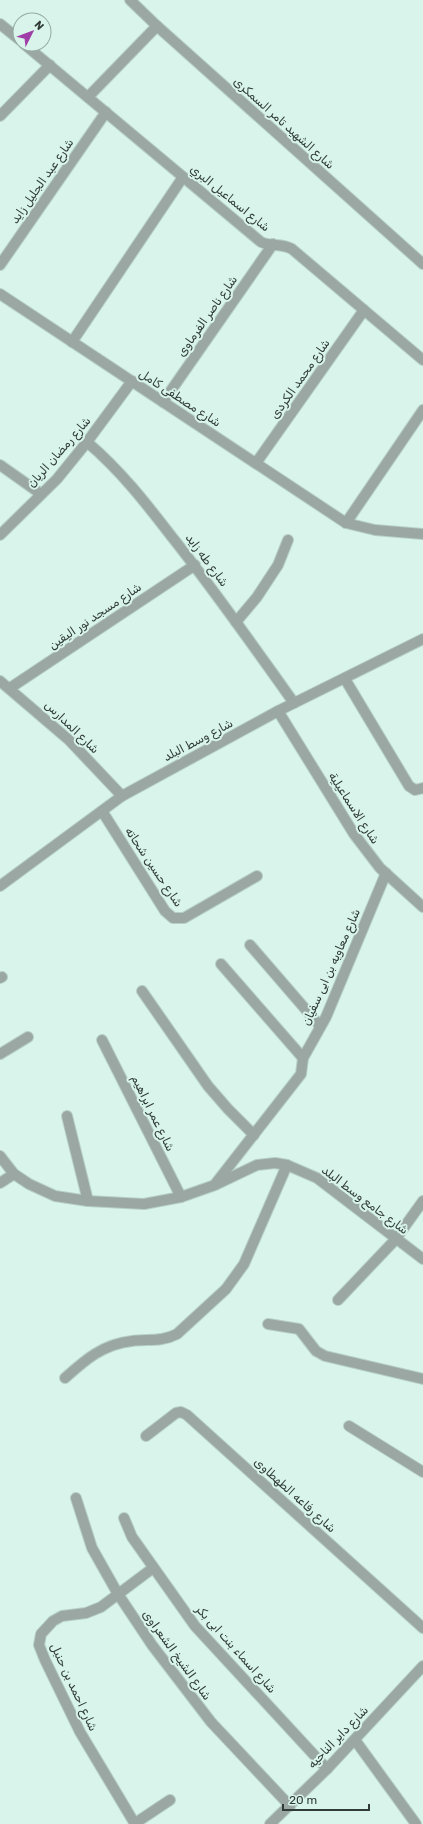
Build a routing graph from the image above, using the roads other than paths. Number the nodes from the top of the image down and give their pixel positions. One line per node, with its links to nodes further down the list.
1 (130, 0): 3 (street, شارع الشهيد تامر السمكرى)
2 (0, 24): 4 (street)
3 (157, 26): 7 (street); 12 (street, شارع الشهيد تامر السمكرى)
4 (12, 34)
5 (34, 52): 6 (street, شارع اسماعيل البري)
6 (50, 65): 7 (street, شارع اسماعيل البري); 9 (street)
7 (88, 97): 8 (street, شارع اسماعيل البري)
8 (106, 112): 10 (street, شارع اسماعيل البري); 13 (street, شارع عبد الجليل زايد)
9 (0, 116)
10 (183, 177): 11 (street, شارع اسماعيل البري); 16 (street)
11 (273, 244): 15 (street, شارع اسماعيل البري); 19 (street, شارع ناصر الفرماوى)
12 (423, 264)
13 (0, 265)
14 (0, 294): 16 (street, شارع مصطفى كامل)
15 (364, 310): 17 (street, شارع اسماعيل البري); 22 (street, شارع محمد الكردى)
16 (72, 342): 18 (street, شارع مصطفى كامل)
17 (423, 360)
18 (132, 381): 19 (street, شارع مصطفى كامل); 21 (street, شارع رمضان الريان)
19 (163, 402): 22 (street, شارع مصطفى كامل)
20 (423, 410): 25 (street)
21 (87, 442): 24 (street, شارع رمضان الريان); 29 (street, شارع طه زايد)
22 (256, 463): 25 (street, شارع مصطفى كامل)
23 (0, 465): 24 (street)
24 (41, 494): 27 (street, شارع رمضان الريان)
25 (346, 523): 26 (street, شارع مصطفى كامل)
26 (423, 534)
27 (0, 535)
28 (288, 540): 30 (street)
29 (195, 565): 30 (street, شارع طه زايد); 34 (street, شارع مسجد نور اليقين)
30 (236, 622): 35 (street, شارع طه زايد)
31 (423, 639): 32 (street, شارع وسط البلد)
32 (345, 679): 35 (street, شارع وسط البلد); 37 (street)
33 (0, 681): 34 (street, شارع المدارس)
34 (10, 688): 38 (street, شارع المدارس)
35 (294, 703): 36 (street, شارع وسط البلد)
36 (278, 711): 38 (street, شارع وسط البلد); 40 (street, شارع الاسماعيلية)
37 (423, 788)
38 (122, 796): 39 (street, شارع وسط البلد)
39 (102, 810): 41 (street, شارع حسين شحاته); 42 (street, شارع وسط البلد)
40 (386, 873): 43 (street, شارع الاسماعيلية); 47 (street, شارع معاويه بن ابى سفيان)
41 (257, 876)
42 (0, 886)
43 (423, 907)
44 (250, 945): 47 (street)
45 (221, 964): 51 (street)
46 (142, 991): 53 (street)
47 (320, 1026): 51 (street, شارع معاويه بن ابى سفيان)
48 (28, 1036): 50 (street)
49 (102, 1040): 59 (street, شارع عمر ابراهيم)
50 (0, 1054)
51 (303, 1058): 53 (street, شارع معاويه بن ابى سفيان)
52 (67, 1116): 60 (street)
53 (254, 1135): 58 (street, شارع معاويه بن ابى سفيان)
54 (0, 1156): 56 (street, شارع جامع وسط البلد)
55 (287, 1165): 58 (street, شارع جامع وسط البلد); 62 (street, شارع جامع وسط البلد); 66 (street)
56 (14, 1174): 57 (street); 60 (street, شارع جامع وسط البلد)
57 (0, 1183)
58 (214, 1185): 59 (street, شارع جامع وسط البلد)
59 (181, 1198): 60 (street, شارع جامع وسط البلد)
60 (88, 1201)
61 (423, 1201): 62 (street)
62 (395, 1240): 63 (street, شارع جامع وسط البلد); 64 (street)
63 (423, 1259)
64 (338, 1300)
65 (268, 1324): 67 (street)
66 (65, 1378)
67 (423, 1379)
68 (349, 1426): 70 (street)
69 (146, 1436): 75 (street, شارع رفاعه الطهطاوى)
70 (423, 1472)
71 (76, 1498): 74 (street, شارع الشيخ الشعراوى)
72 (124, 1518): 73 (street, شارع اسماء بنت ابى بكر)
73 (153, 1568): 74 (street, شارع احمد بن حنبل); 78 (street, شارع اسماء بنت ابى بكر)
74 (118, 1594): 80 (street, شارع الشيخ الشعراوى); 81 (street, شارع احمد بن حنبل)
75 (423, 1628)
76 (423, 1666): 77 (street, شارع داير الناحيه)
77 (355, 1740): 78 (street, شارع داير الناحيه); 83 (street)
78 (327, 1768): 80 (street, شارع داير الناحيه)
79 (170, 1800): 81 (street, شارع احمد بن حنبل)
80 (290, 1806): 82 (street, شارع داير الناحيه)
81 (134, 1824)
82 (270, 1824)
83 (416, 1824)

